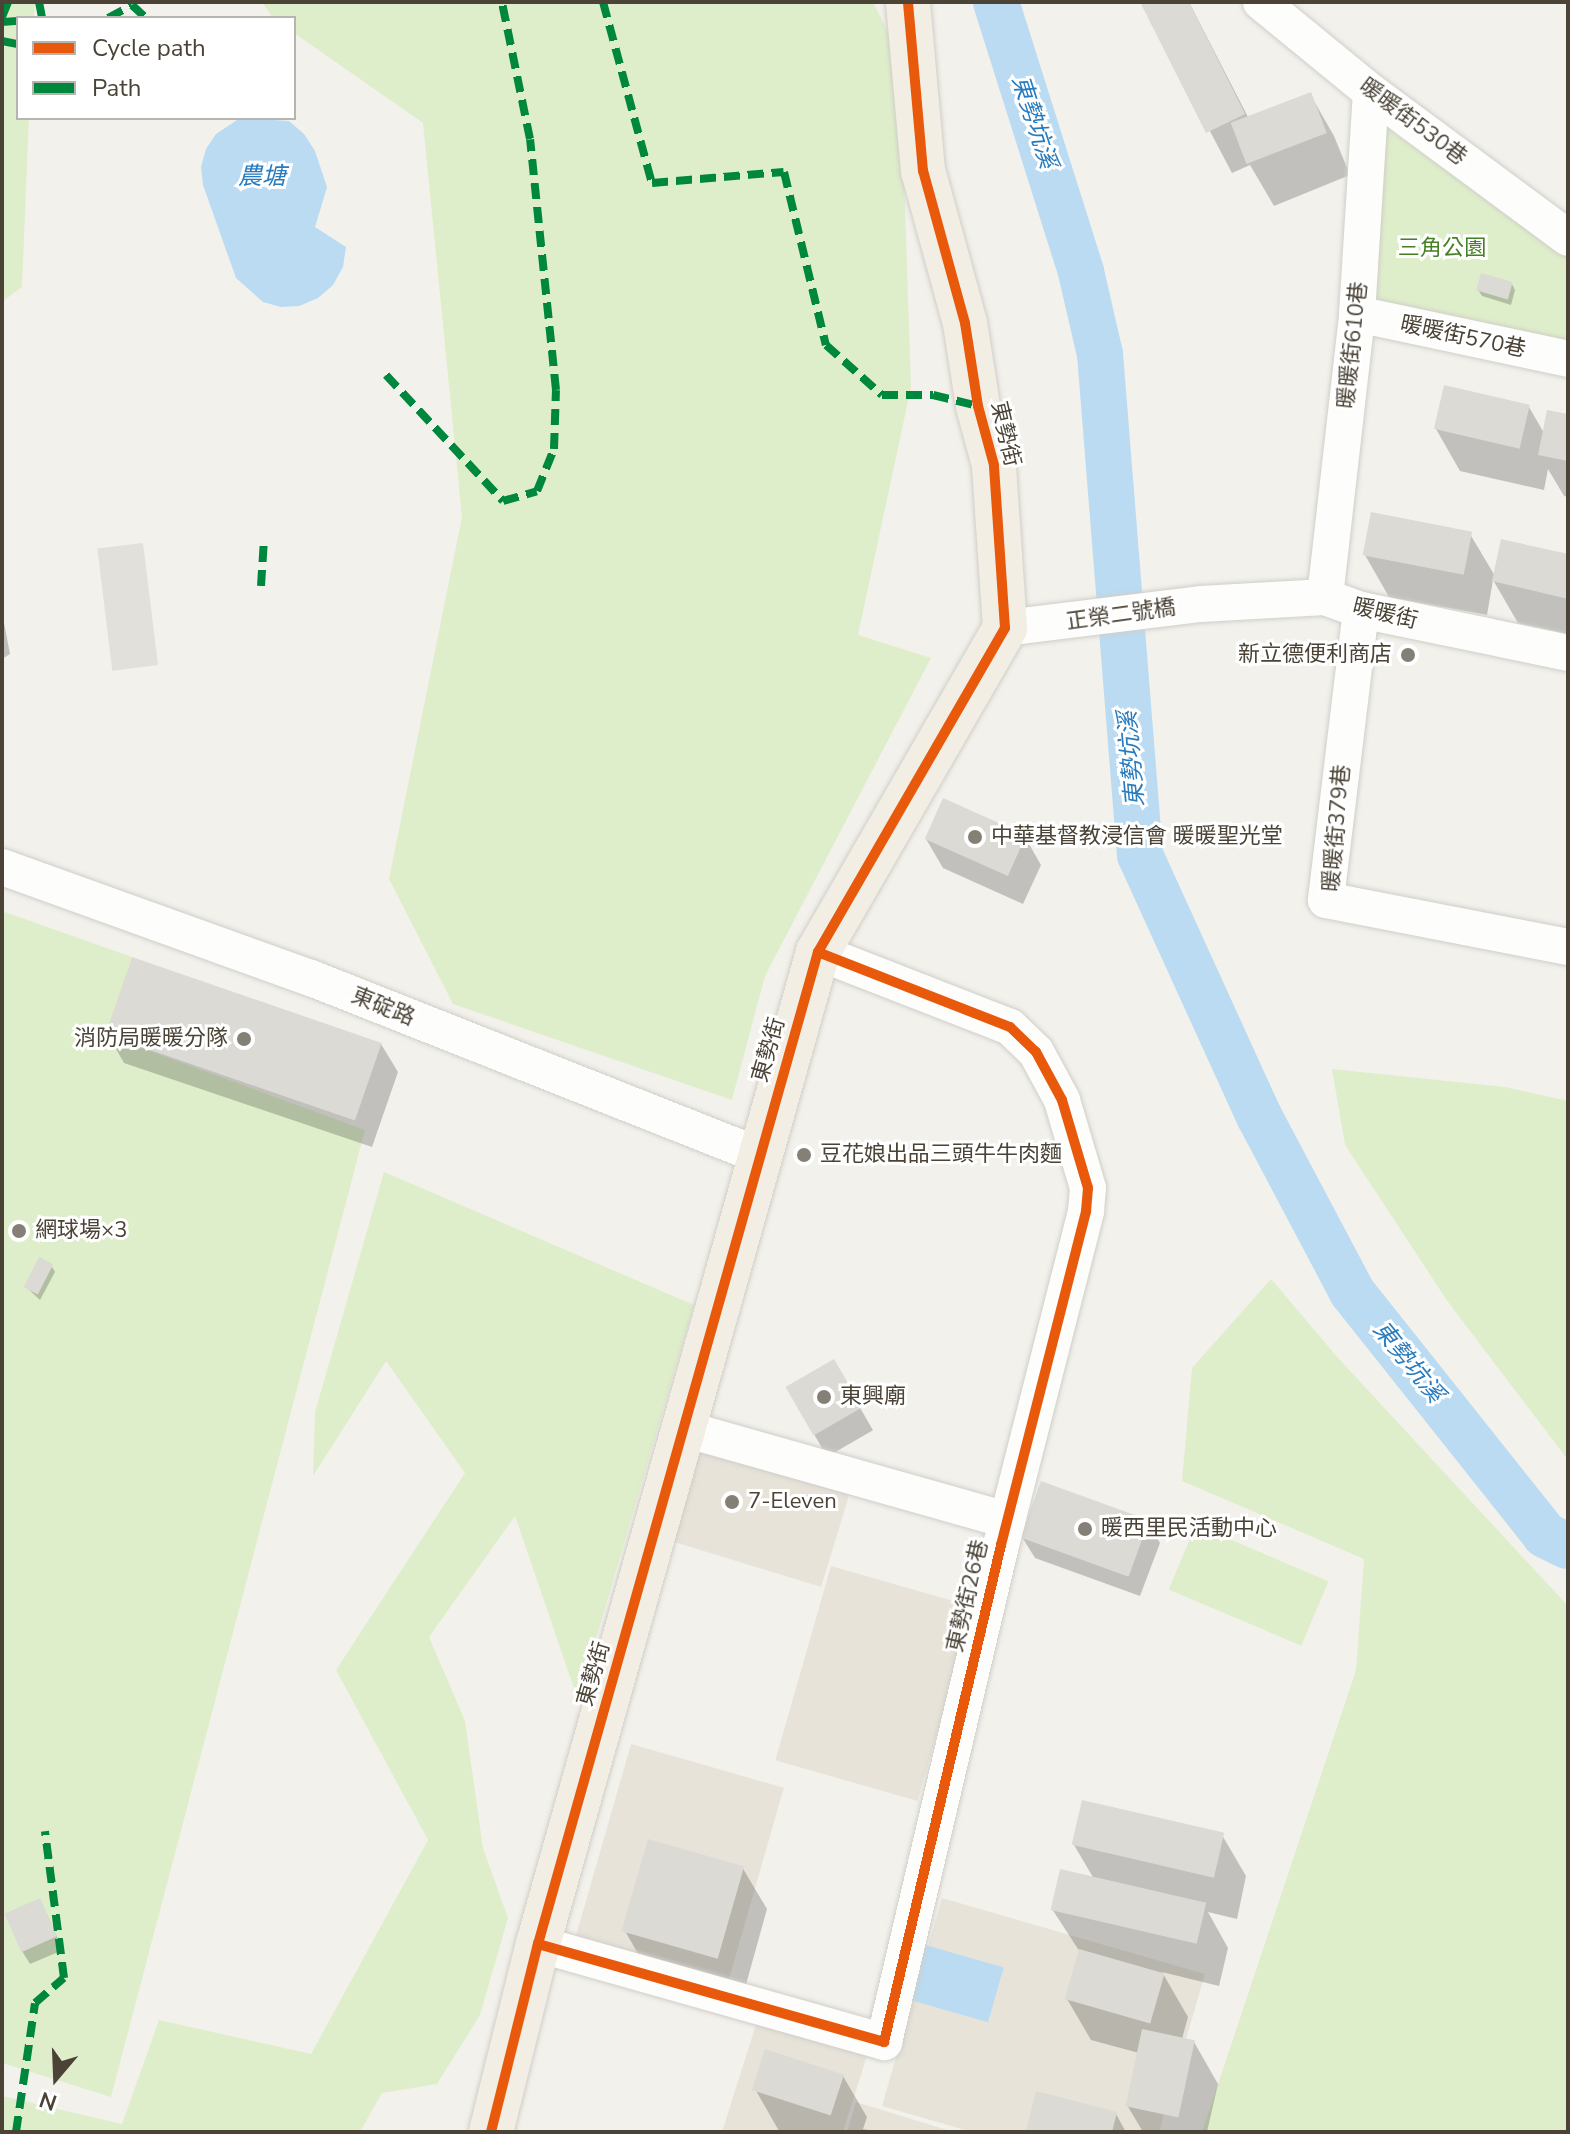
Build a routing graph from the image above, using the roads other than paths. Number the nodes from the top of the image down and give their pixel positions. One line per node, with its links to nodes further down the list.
1 (908, 2): 10 (main road, 東勢街)
2 (1261, 2): 3 (street, 暖暖街530巷)
3 (1371, 92): 4 (street, 暖暖街530巷); 5 (street, 暖暖街610巷)
4 (1568, 238)
5 (1357, 314): 6 (street, 暖暖街570巷); 7 (street, 暖暖街610巷)
6 (1568, 359)
7 (1325, 597): 8 (street, 暖暖街); 9 (street, 暖暖街)
8 (1201, 604): 10 (street, 正榮二號橋)
9 (1361, 610): 11 (street, 暖暖街); 13 (street, 暖暖街379巷)
10 (1022, 626): 14 (main road, 東勢街)
11 (1568, 653)
12 (2, 867): 15 (street, 東碇路)
13 (1568, 947)
14 (818, 952): 15 (main road, 東勢街); 17 (street, 東勢街26巷)
15 (760, 1156): 16 (main road, 東勢街)
16 (685, 1429): 17 (street, 東勢街26巷); 18 (main road, 東勢街)
17 (1007, 1520): 18 (street, 東勢街26巷)
18 (538, 1944): 19 (main road, 東勢街)
19 (491, 2132)

